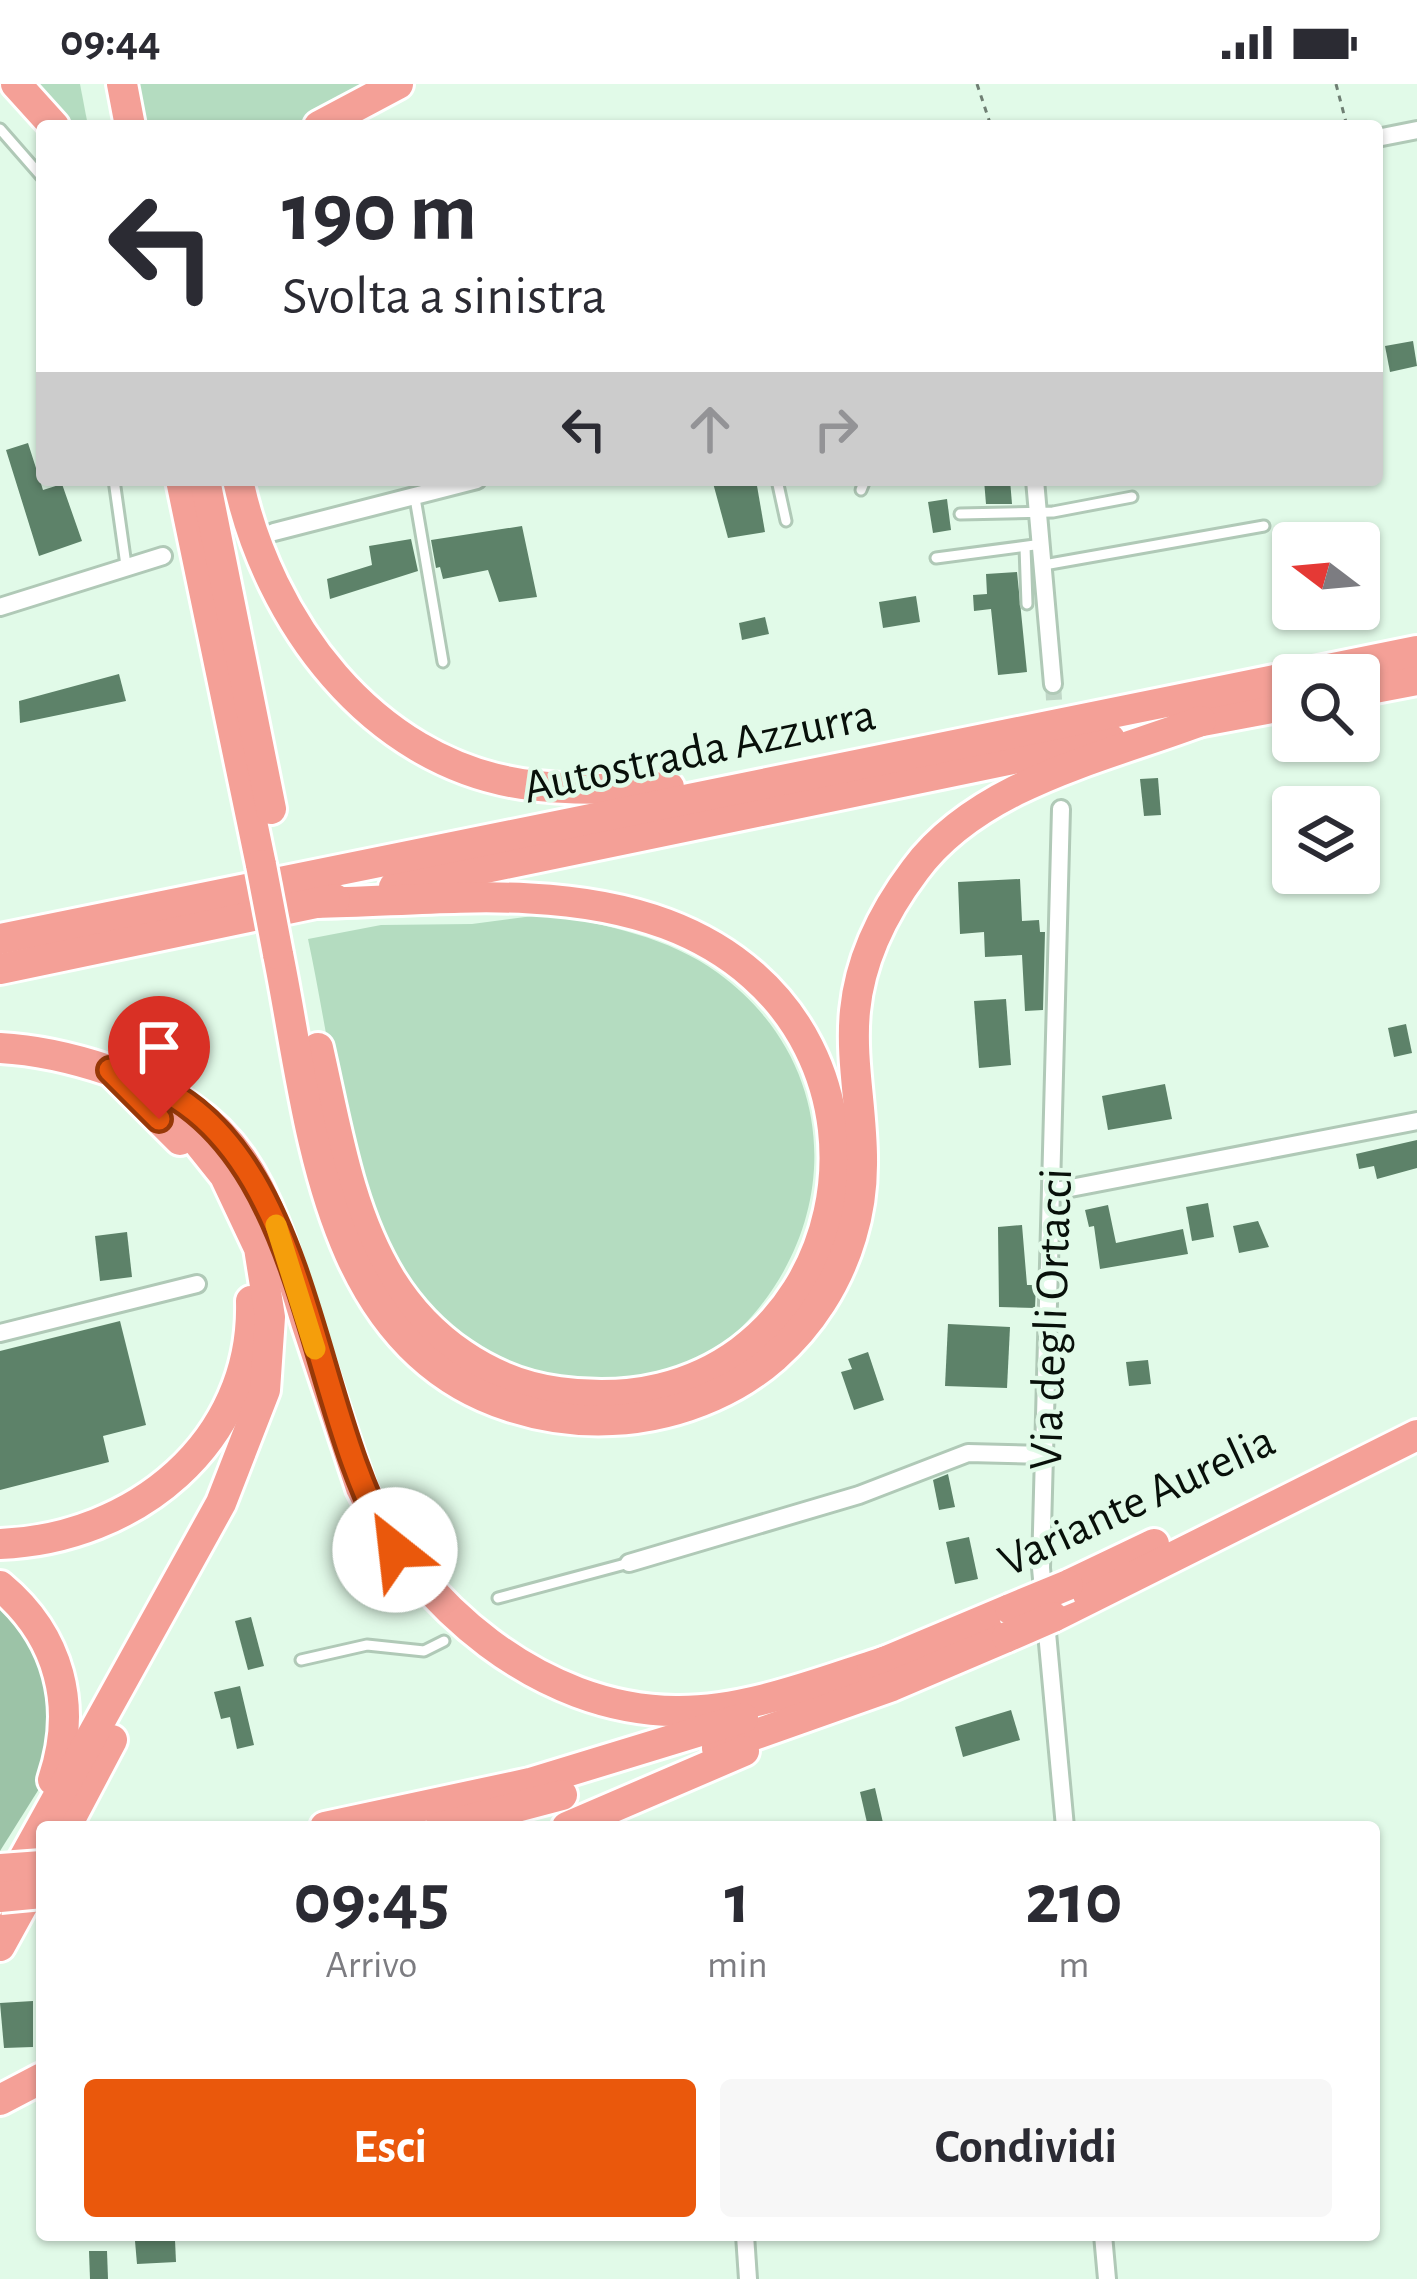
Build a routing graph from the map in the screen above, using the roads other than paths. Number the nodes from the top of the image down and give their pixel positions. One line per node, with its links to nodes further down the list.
1 (16, 84): 6 (highway)
2 (107, 84): 7 (highway)
3 (122, 84): 8 (highway)
4 (398, 84): 9 (highway)
5 (411, 84): 10 (highway)
6 (49, 120)
7 (115, 120)
8 (129, 120)
9 (331, 120)
10 (358, 120)
11 (0, 128): 14 (lane)
12 (1417, 130): 13 (street)
13 (1383, 137)
14 (36, 170)
15 (115, 486): 32 (lane)
16 (183, 486): 45 (highway)
17 (209, 486): 45 (highway)
18 (240, 486): 43 (highway)
19 (457, 486): 23 (street)
20 (778, 486): 26 (lane)
21 (1036, 486): 24 (street)
22 (1132, 497): 24 (lane)
23 (415, 498): 28 (street); 37 (lane)
24 (1039, 512): 25 (lane); 29 (street)
25 (960, 514)
26 (786, 521)
27 (1264, 526): 33 (lane)
28 (274, 532)
29 (1033, 545): 31 (lane); 33 (street); 34 (lane)
30 (163, 556): 32 (street)
31 (936, 558)
32 (126, 565): 35 (street)
33 (1044, 565): 39 (street)
34 (1028, 604)
35 (0, 607)
36 (1417, 651): 43 (highway, Autostrada Azzurra)
37 (442, 662)
38 (1417, 680): 40 (highway)
39 (1053, 684)
40 (1380, 687)
41 (1272, 708): 42 (highway, Autostrada Azzurra)
42 (1201, 721): 46 (highway, Autostrada Azzurra); 48 (highway)
43 (747, 785): 47 (highway, Autostrada Azzurra)
44 (1061, 809): 53 (street, Via degli Ortacci)
45 (271, 863): 48 (highway, bridge)
46 (316, 903): 48 (highway); 49 (highway, Autostrada Azzurra)
47 (0, 939)
48 (288, 951)
49 (0, 969)
50 (0, 1048): 51 (highway)
51 (110, 1070): 56 (highway); 56 (highway); 67 (highway)
52 (1417, 1121): 53 (street)
53 (1055, 1191): 59 (street, Via degli Ortacci)
54 (197, 1284): 55 (street)
55 (0, 1333)
56 (264, 1351): 60 (highway); 69 (highway); 70 (highway)
57 (1417, 1412): 64 (highway, Variante Aurelia, bridge)
58 (1417, 1435): 64 (highway, Variante Aurelia, bridge)
59 (1045, 1455): 61 (street); 74 (street, Via degli Ortacci)
60 (0, 1544)
61 (629, 1563): 63 (lane)
62 (0, 1586): 68 (highway)
63 (498, 1598)
64 (1008, 1623): 67 (highway, Variante Aurelia)
65 (444, 1641): 66 (lane)
66 (301, 1660)
67 (891, 1673): 71 (highway); 72 (highway); 73 (highway)
68 (47, 1821)
69 (58, 1821)
70 (69, 1821)
71 (357, 1821)
72 (462, 1821)
73 (581, 1821)
74 (1064, 1821)
75 (36, 1861): 78 (highway, bridge)
76 (36, 1863): 80 (highway)
77 (36, 1865): 81 (highway)
78 (0, 1869)
79 (36, 1894): 80 (highway, bridge)
80 (0, 1900)
81 (0, 1946)
82 (36, 2081): 83 (highway)
83 (0, 2101)
84 (745, 2241): 86 (street)
85 (1104, 2241): 87 (street)
86 (748, 2279)
87 (1107, 2279)

